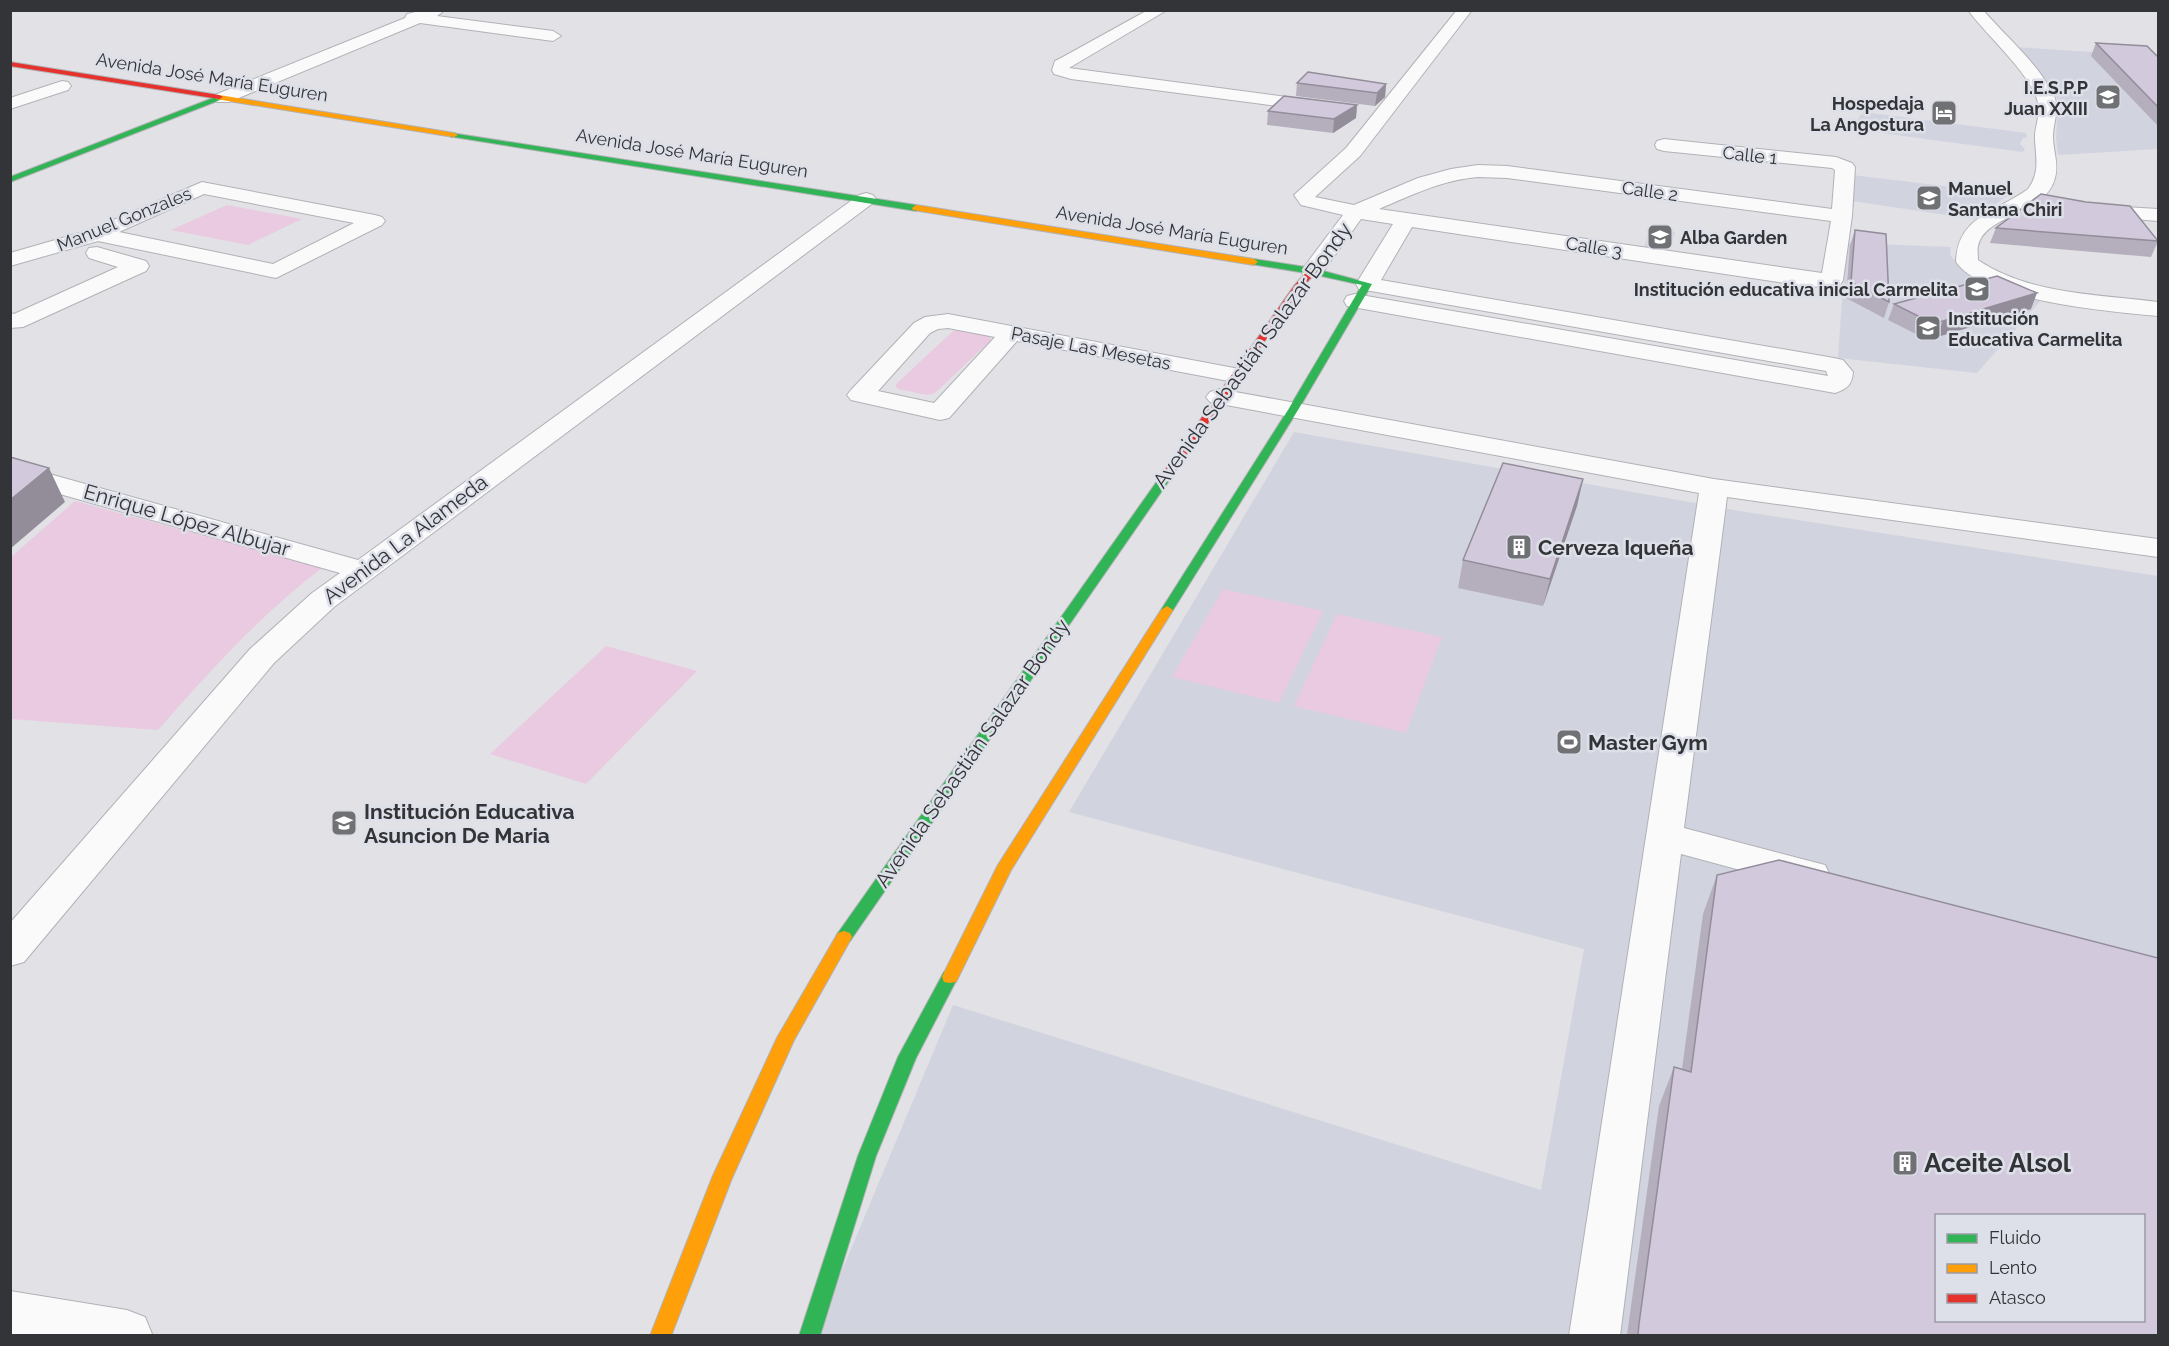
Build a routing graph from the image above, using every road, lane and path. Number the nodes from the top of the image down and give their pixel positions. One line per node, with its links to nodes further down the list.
1 (438, 10): 5 (street)
2 (1160, 10): 13 (street)
3 (1465, 10): 15 (street)
4 (1975, 10): 19 (street)
5 (412, 15): 6 (street); 10 (street); 12 (street)
6 (553, 36)
7 (10, 64): 10 (street, Avenida José María Euguren)
8 (10, 77): 9 (street)
9 (67, 87): 11 (street)
10 (196, 101): 12 (street, Avenida José María Euguren); 17 (street); 18 (street)
11 (10, 104)
12 (220, 105): 20 (street, Avenida José María Euguren)
13 (1338, 109)
14 (1361, 112): 15 (street)
15 (1385, 115): 21 (street, Calle 3)
16 (1664, 146): 23 (street, Calle 1)
17 (22, 160)
18 (10, 180)
19 (2050, 203): 22 (street); 30 (street)
20 (852, 210): 28 (street, Avenida José María Euguren); 39 (street, Avenida La Alameda)
21 (1356, 212): 23 (street, Calle 2); 24 (street, Calle 3); 28 (street, Avenida Sebastián Salazar Bondy)
22 (2158, 215)
23 (1842, 216): 24 (street, Calle 3)
24 (1406, 219): 29 (street)
25 (97, 234): 25 (street, Manuel Gonzales); 26 (street, Manuel Gonzales)
26 (67, 244): 27 (street, Manuel Gonzales); 31 (street)
27 (10, 260)
28 (1301, 284): 29 (street, Avenida José María Euguren); 34 (street, Avenida Sebastián Salazar Bondy)
29 (1355, 294): 32 (street); 35 (street)
30 (2158, 309)
31 (10, 320)
32 (1580, 330): 32 (street)
33 (1011, 334): 33 (street, Pasaje Las Mesetas); 34 (street, Pasaje Las Mesetas)
34 (1227, 386): 35 (street, Pasaje Las Mesetas); 45 (street, Avenida Sebastián Salazar Bondy)
35 (1293, 410): 37 (street, Pasaje Las Mesetas); 46 (street)
36 (10, 471): 39 (street, Enrique López Albujar)
37 (1714, 487): 38 (street, Pasaje Las Mesetas); 40 (street)
38 (2158, 548)
39 (362, 570): 42 (street, Avenida La Alameda)
40 (1664, 836): 41 (street); 47 (street)
41 (1848, 884)
42 (10, 951)
43 (10, 1315): 44 (street)
44 (126, 1335)
45 (660, 1335)
46 (809, 1335)
47 (1594, 1335)

